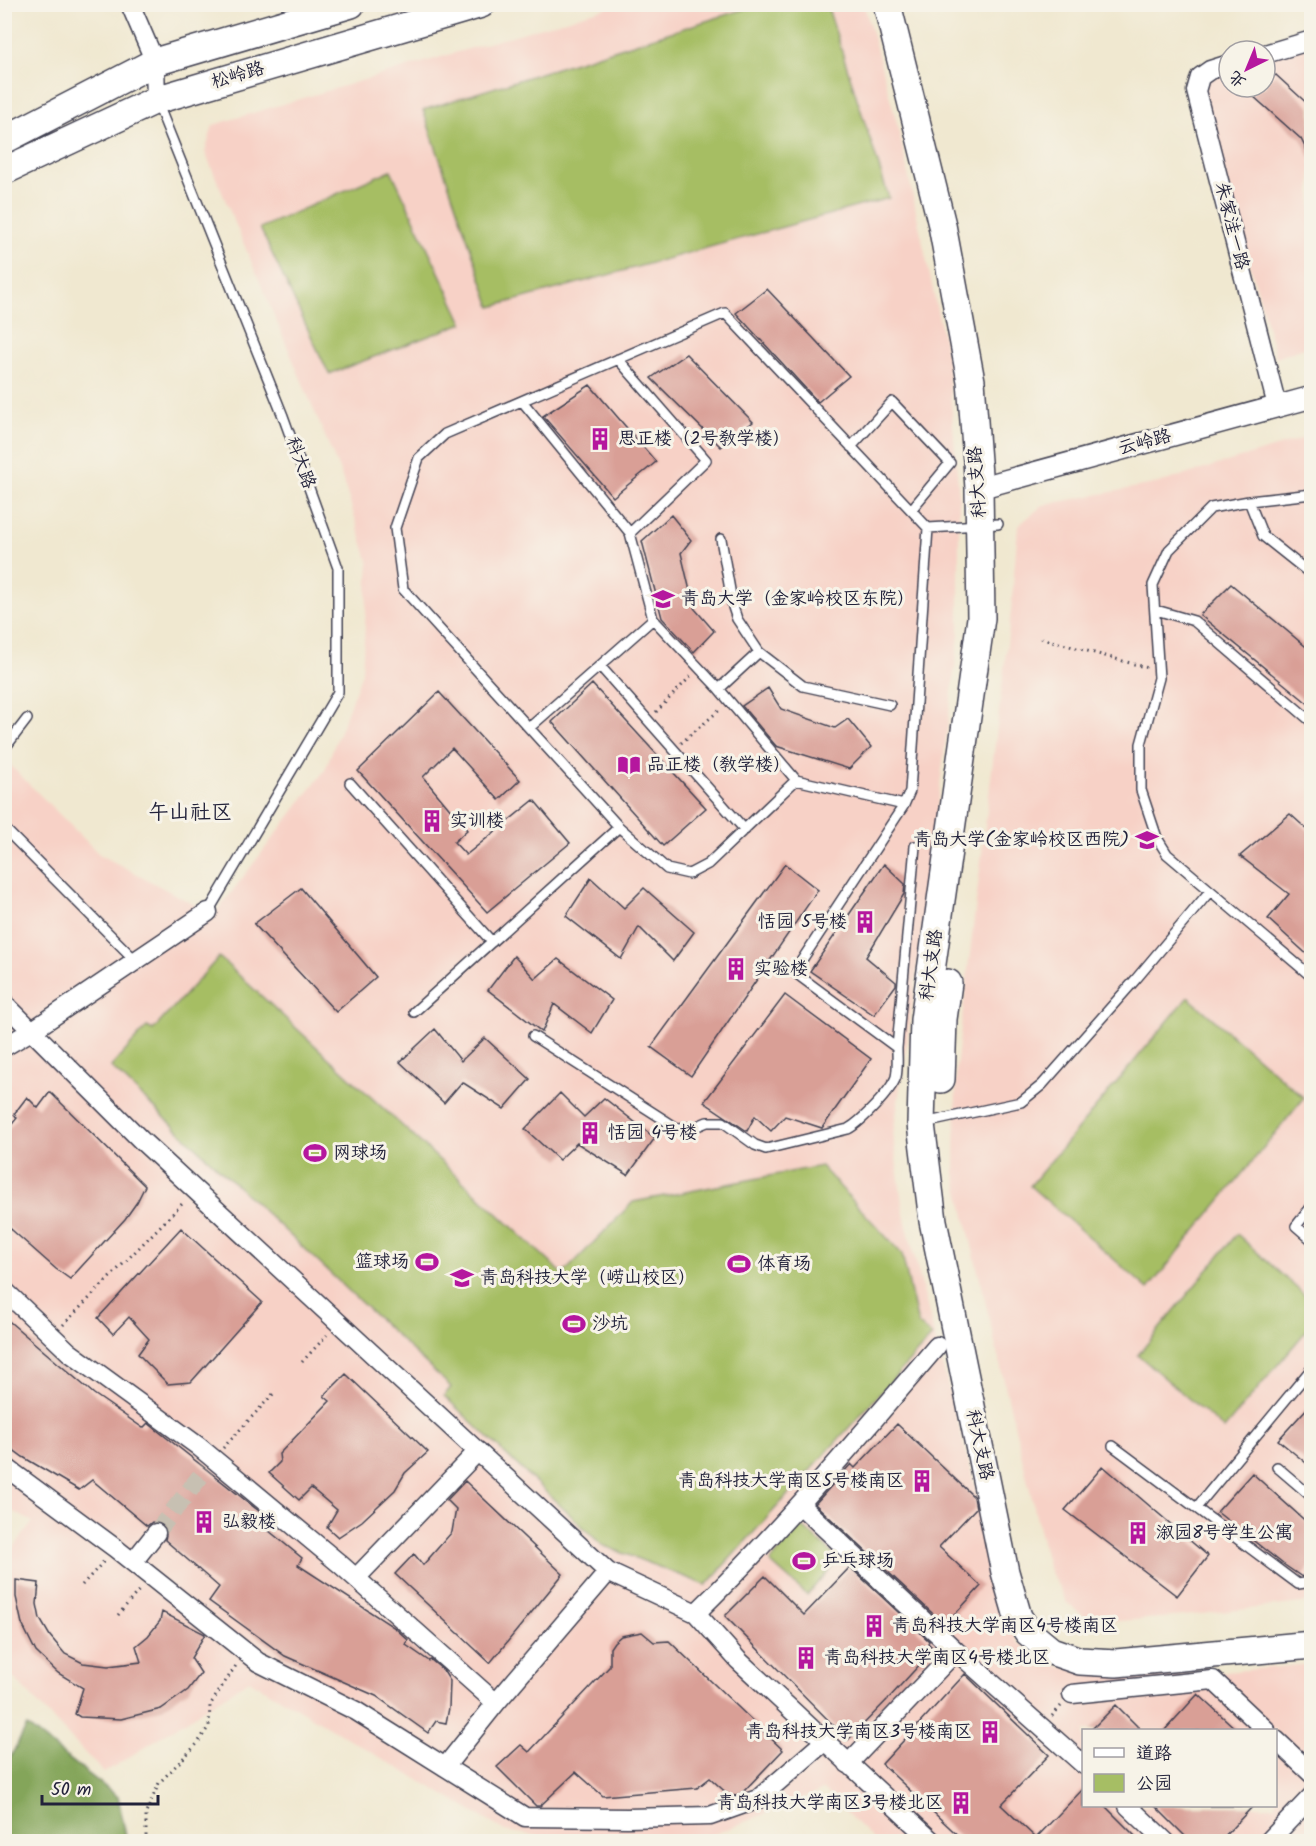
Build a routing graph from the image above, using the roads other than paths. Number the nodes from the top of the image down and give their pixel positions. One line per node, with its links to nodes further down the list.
1 (130, 4): 8 (street, 科大路)
2 (351, 4): 8 (main road, 松岭路)
3 (481, 4): 10 (main road, 松岭路)
4 (887, 4): 18 (main road, 科大支路)
5 (905, 4): 18 (main road, 科大支路)
6 (1311, 40): 7 (street)
7 (1277, 50)
8 (154, 62): 10 (street, 科大路); 11 (main road, 松岭路)
9 (1217, 68): 16 (street, 朱家洼一路)
10 (156, 100): 12 (main road, 松岭路); 45 (lane, 科大路)
11 (4, 140)
12 (4, 171)
13 (618, 359): 15 (lane); 17 (lane); 24 (lane)
14 (1311, 397): 16 (street, 云岭路)
15 (522, 401): 24 (lane); 35 (lane)
16 (1277, 406): 18 (street, 云岭路)
17 (851, 447): 21 (lane); 21 (lane)
18 (988, 486): 22 (main road, 科大支路)
19 (1311, 494): 20 (lane)
20 (1249, 501): 26 (lane); 27 (lane)
21 (911, 510): 23 (lane)
22 (990, 525): 23 (lane); 55 (main road, 科大支路)
23 (928, 528): 39 (lane)
24 (630, 533): 28 (lane)
25 (721, 539): 29 (lane)
26 (1311, 576)
27 (1156, 610): 34 (lane); 44 (lane)
28 (653, 620): 30 (lane); 31 (lane)
29 (759, 652): 31 (lane); 32 (lane)
30 (600, 666): 35 (lane); 42 (lane)
31 (719, 689): 37 (lane)
32 (890, 705)
33 (27, 719): 36 (lane)
34 (1311, 722)
35 (529, 728): 40 (lane)
36 (4, 749)
37 (796, 780): 39 (lane); 42 (lane)
38 (351, 783): 46 (lane)
39 (904, 805): 54 (lane)
40 (619, 827): 42 (lane); 46 (lane)
41 (4, 828): 47 (lane)
42 (745, 830)
43 (915, 846): 54 (lane)
44 (1210, 891): 48 (lane); 55 (lane)
45 (208, 912): 47 (street)
46 (492, 942): 50 (lane)
47 (136, 961): 51 (street)
48 (1311, 977)
49 (4, 1003): 51 (street)
50 (414, 1012)
51 (33, 1030): 53 (street); 62 (street)
52 (533, 1036): 54 (lane)
53 (4, 1047)
54 (897, 1048)
55 (930, 1122): 74 (main road, 科大支路); 75 (main road, 科大支路)
56 (1311, 1206): 57 (lane)
57 (1311, 1240)
58 (4, 1290): 71 (street)
59 (937, 1346): 66 (street)
60 (1311, 1368): 67 (lane)
61 (1113, 1446): 67 (lane)
62 (478, 1451): 70 (street); 71 (street)
63 (4, 1466): 69 (street)
64 (1277, 1467): 65 (lane)
65 (1311, 1497)
66 (800, 1505): 73 (street); 76 (street)
67 (1196, 1508): 72 (lane)
68 (156, 1533): 69 (street)
69 (132, 1562): 84 (street)
70 (608, 1572): 73 (street); 78 (street)
71 (356, 1578): 78 (street)
72 (1311, 1582)
73 (696, 1613): 80 (street)
74 (1311, 1627)
75 (1311, 1645)
76 (956, 1651): 82 (street); 83 (street)
77 (1072, 1694): 79 (street)
78 (496, 1703): 84 (street)
79 (1264, 1729)
80 (825, 1741): 82 (street); 84 (street)
81 (1277, 1742): 85 (street)
82 (848, 1764): 88 (street)
83 (1082, 1764)
84 (445, 1767)
85 (1311, 1774)
86 (1311, 1796): 90 (street)
87 (1129, 1807): 89 (street)
88 (933, 1842)
89 (1166, 1842)
90 (1268, 1842)

